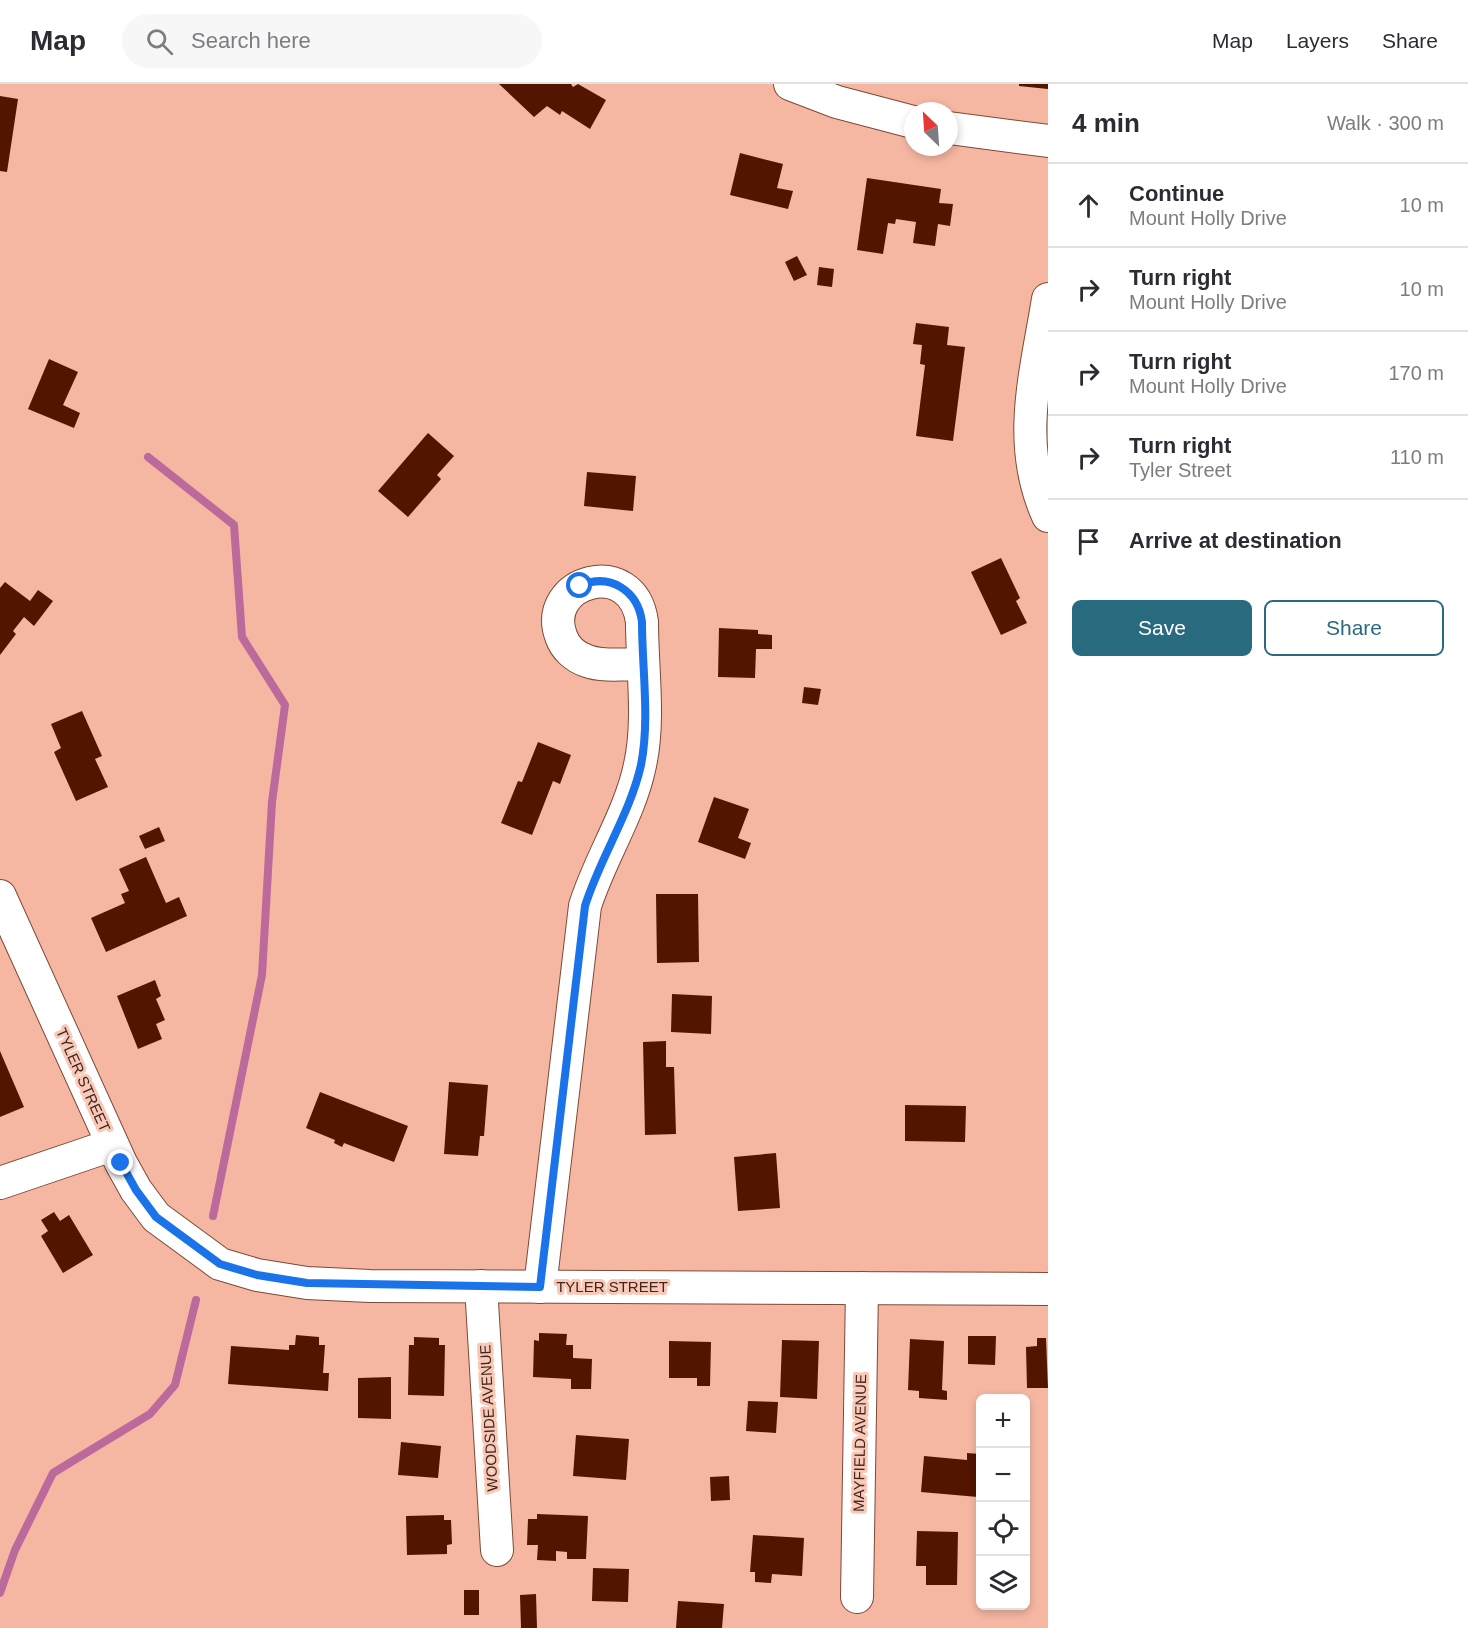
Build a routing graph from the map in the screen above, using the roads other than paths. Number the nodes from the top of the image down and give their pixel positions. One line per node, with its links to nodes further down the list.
1 (790, 84): 2 (street)
2 (904, 120)
3 (958, 129): 4 (street)
4 (1048, 141)
5 (1048, 299): 6 (street)
6 (1048, 516)
7 (642, 664): 12 (street)
8 (0, 896): 9 (street, TYLER STREET)
9 (112, 1145): 10 (street); 11 (street, TYLER STREET)
10 (0, 1183)
11 (481, 1287): 12 (street, TYLER STREET); 15 (street, WOODSIDE AVENUE)
12 (540, 1287): 13 (street, TYLER STREET)
13 (862, 1288): 14 (street, TYLER STREET); 16 (street, MAYFIELD AVENUE)
14 (1048, 1289)
15 (497, 1550)
16 (857, 1597)

